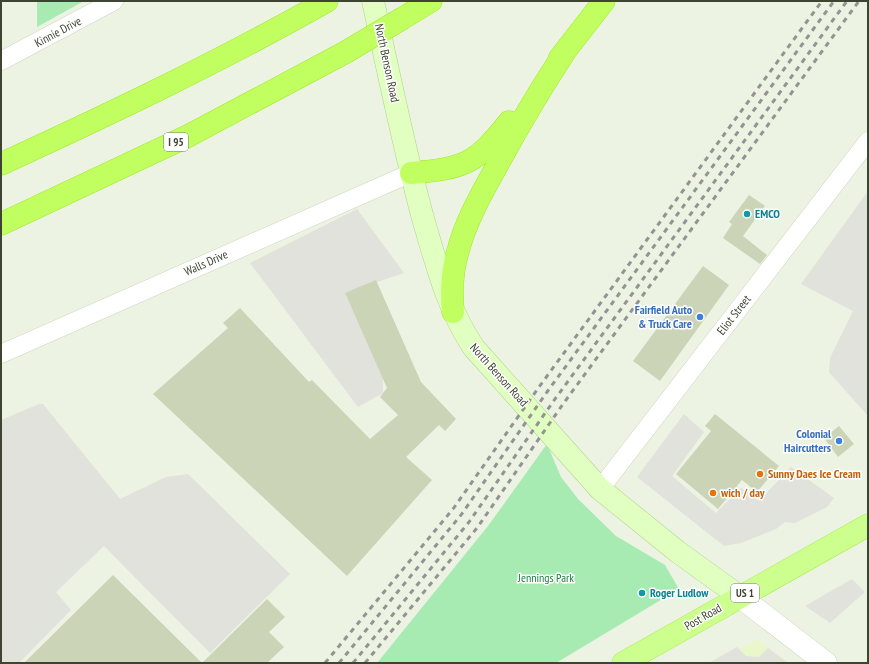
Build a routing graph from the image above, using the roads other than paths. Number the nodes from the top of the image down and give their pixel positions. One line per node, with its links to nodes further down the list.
1 (114, 1): 7 (street, Kinnie Drive)
2 (326, 1): 8 (highway)
3 (373, 1): 12 (main road, North Benson Road)
4 (432, 1): 13 (highway, I 95, bridge)
5 (604, 1): 6 (highway)
6 (568, 47): 12 (highway); 16 (highway)
7 (1, 61)
8 (38, 147): 10 (highway); 11 (highway)
9 (866, 147): 18 (street, Eliot Street)
10 (1, 160)
11 (1, 164)
12 (411, 173): 16 (main road, North Benson Road); 17 (street, Walls Drive)
13 (66, 194): 14 (highway, I 95); 15 (highway)
14 (1, 224)
15 (1, 229)
16 (453, 312): 18 (main road, North Benson Road)
17 (1, 354)
18 (600, 489): 20 (main road, North Benson Road)
19 (868, 525): 20 (main road, Post Road / US 1)
20 (739, 596): 21 (main road, Post Road / US 1); 22 (street)
21 (623, 663)
22 (826, 663)

